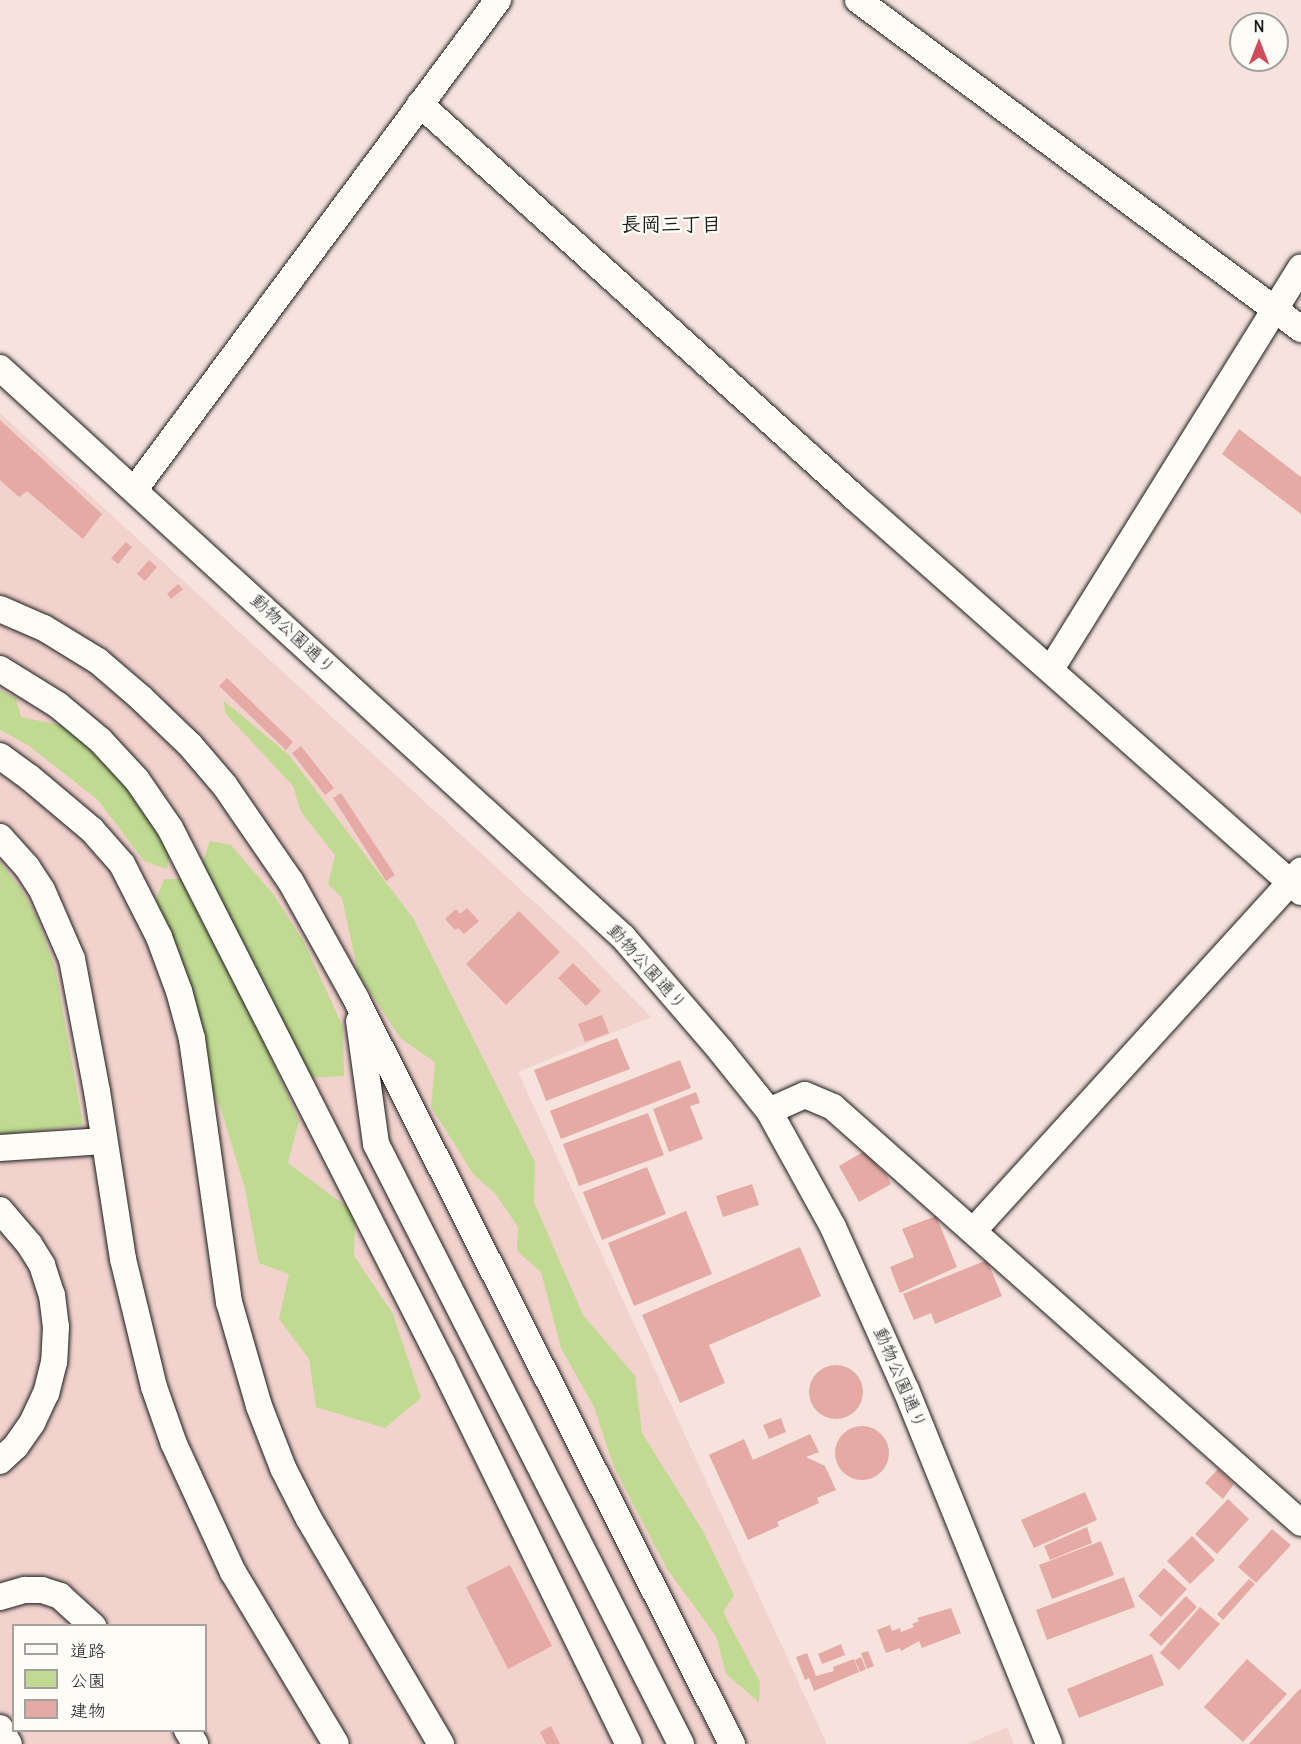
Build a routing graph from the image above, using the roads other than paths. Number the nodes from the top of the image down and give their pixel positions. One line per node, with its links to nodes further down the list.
1 (498, 0): 3 (street)
2 (858, 0): 5 (street)
3 (420, 104): 8 (street); 11 (street)
4 (1301, 267): 5 (street)
5 (1275, 309): 6 (street); 11 (street)
6 (1301, 329)
7 (0, 369): 8 (street, 動物公園通り)
8 (135, 489): 16 (street, 動物公園通り)
9 (0, 609): 15 (street)
10 (0, 669): 29 (street)
11 (1051, 669): 14 (street)
12 (0, 756): 28 (street)
13 (0, 837): 17 (street)
14 (1298, 882): 20 (street)
15 (356, 999): 30 (street); 31 (street)
16 (769, 1111): 20 (street); 32 (street, 動物公園通り)
17 (104, 1141): 18 (street); 27 (street)
18 (0, 1148)
19 (0, 1210): 21 (street)
20 (974, 1230): 22 (street)
21 (0, 1461)
22 (1301, 1523)
23 (0, 1597): 24 (street)
24 (91, 1624)
25 (0, 1728): 26 (street)
26 (9, 1744)
27 (336, 1744)
28 (441, 1744)
29 (629, 1744)
30 (681, 1744)
31 (732, 1744)
32 (1049, 1744)

